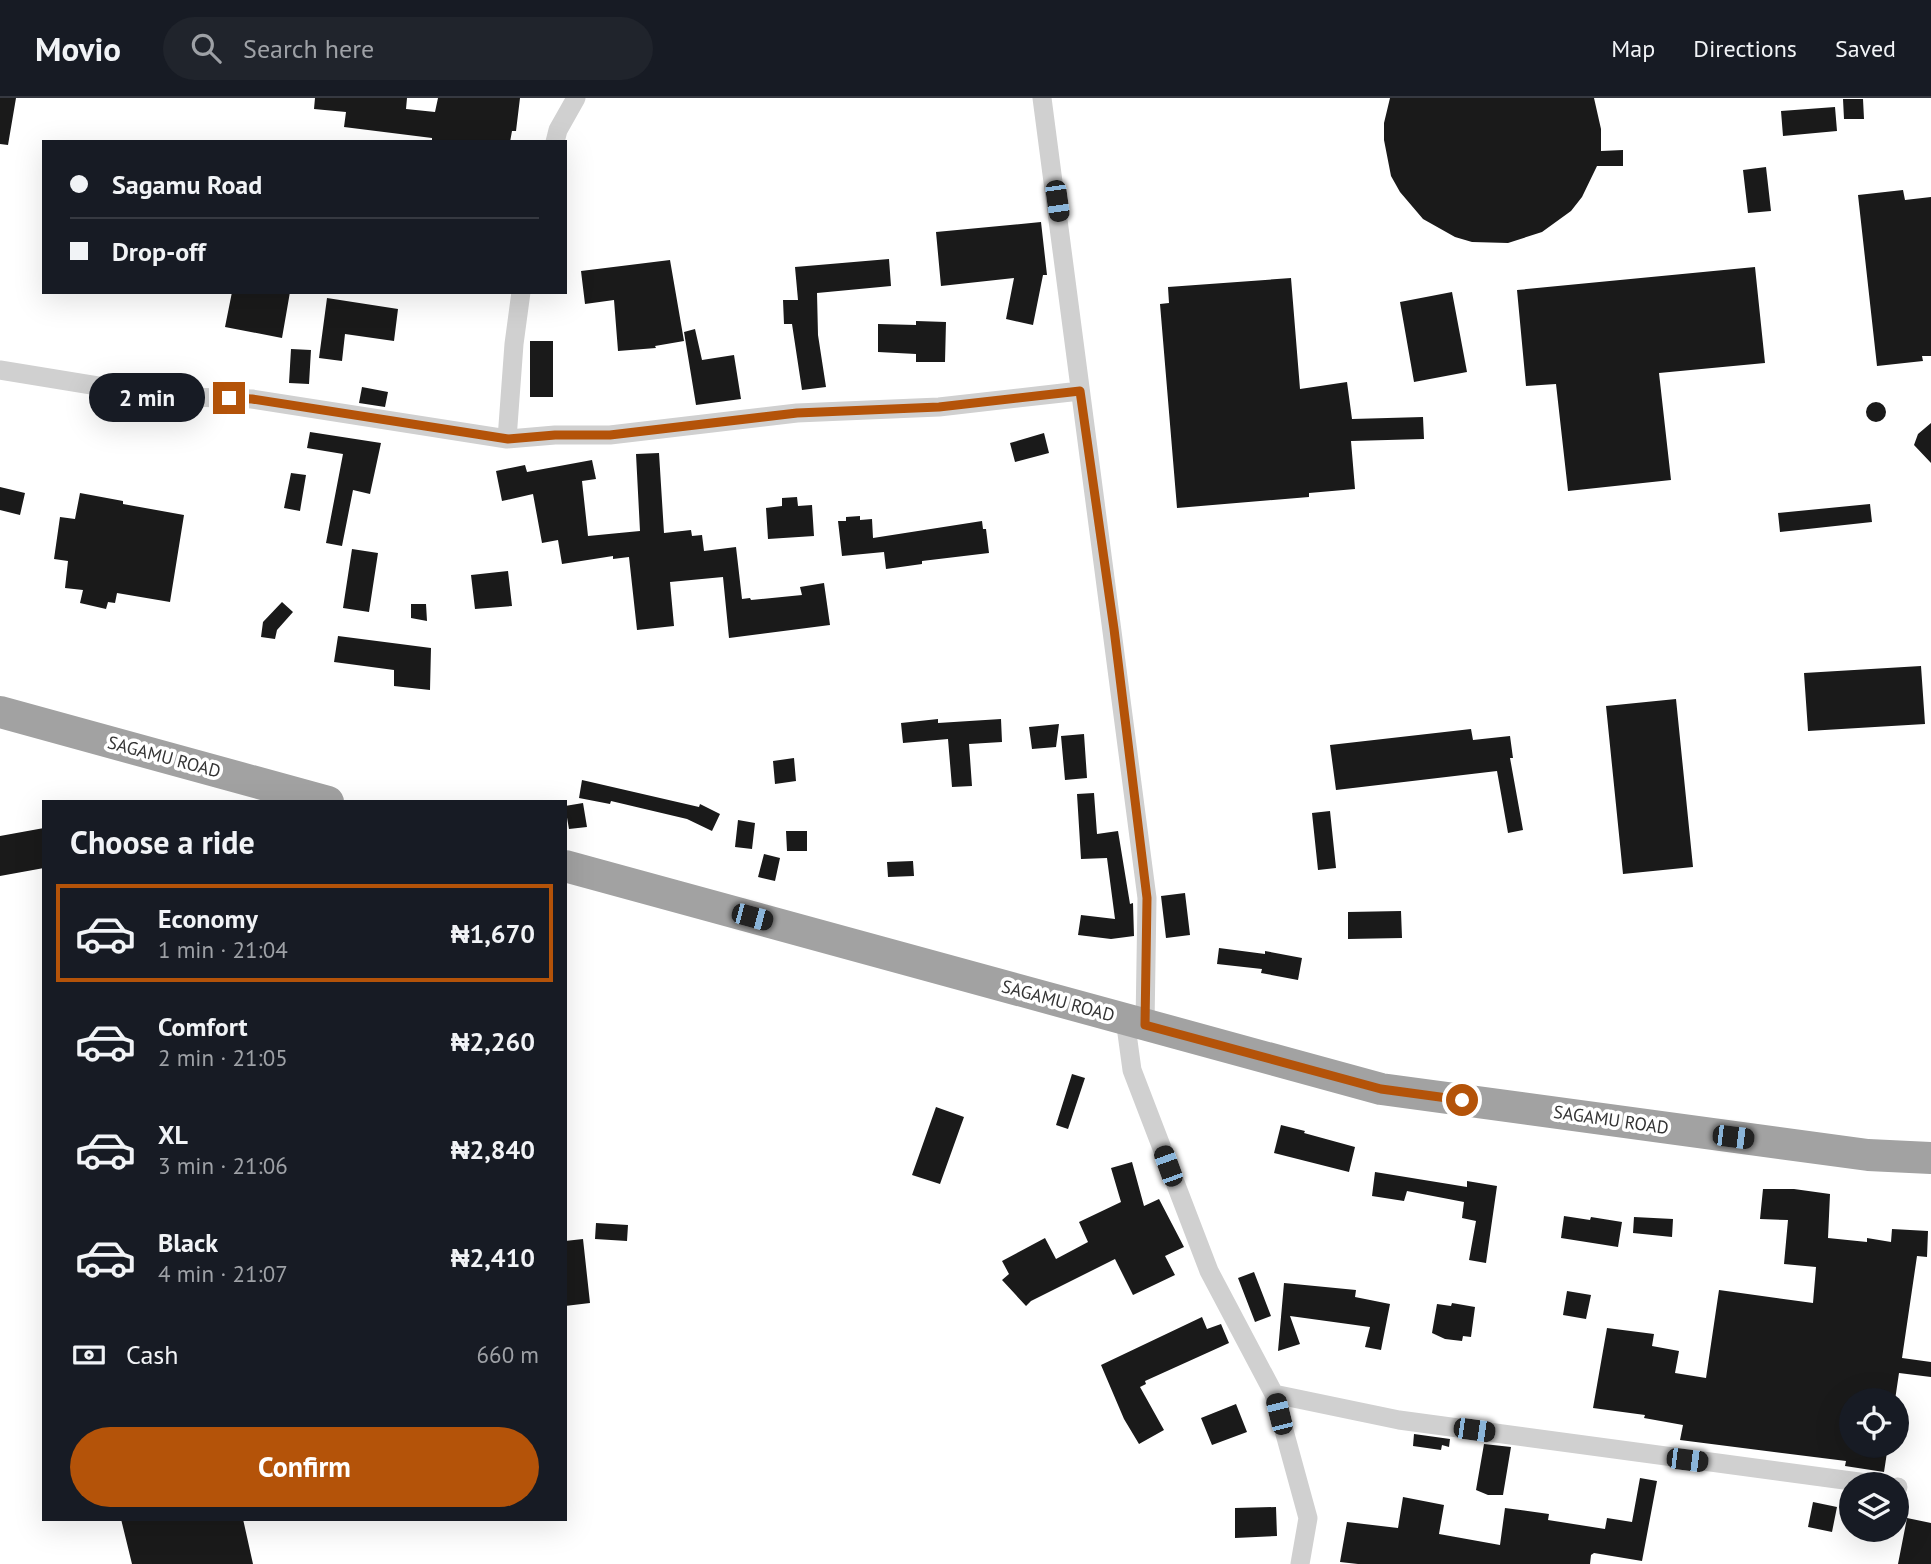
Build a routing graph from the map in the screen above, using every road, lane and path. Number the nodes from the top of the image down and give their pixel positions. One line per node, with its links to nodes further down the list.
1 (576, 98): 3 (street)
2 (1042, 98): 6 (street)
3 (556, 140)
4 (521, 294): 7 (street)
5 (0, 370): 7 (street)
6 (1080, 391): 7 (street); 11 (street)
7 (508, 439)
8 (0, 712): 9 (highway, SAGAMU ROAD)
9 (321, 800)
10 (567, 867): 11 (highway, SAGAMU ROAD)
11 (1135, 1022): 12 (highway, SAGAMU ROAD); 13 (street)
12 (1931, 1158)
13 (1274, 1394): 14 (street); 15 (street)
14 (1839, 1479)
15 (1300, 1564)

